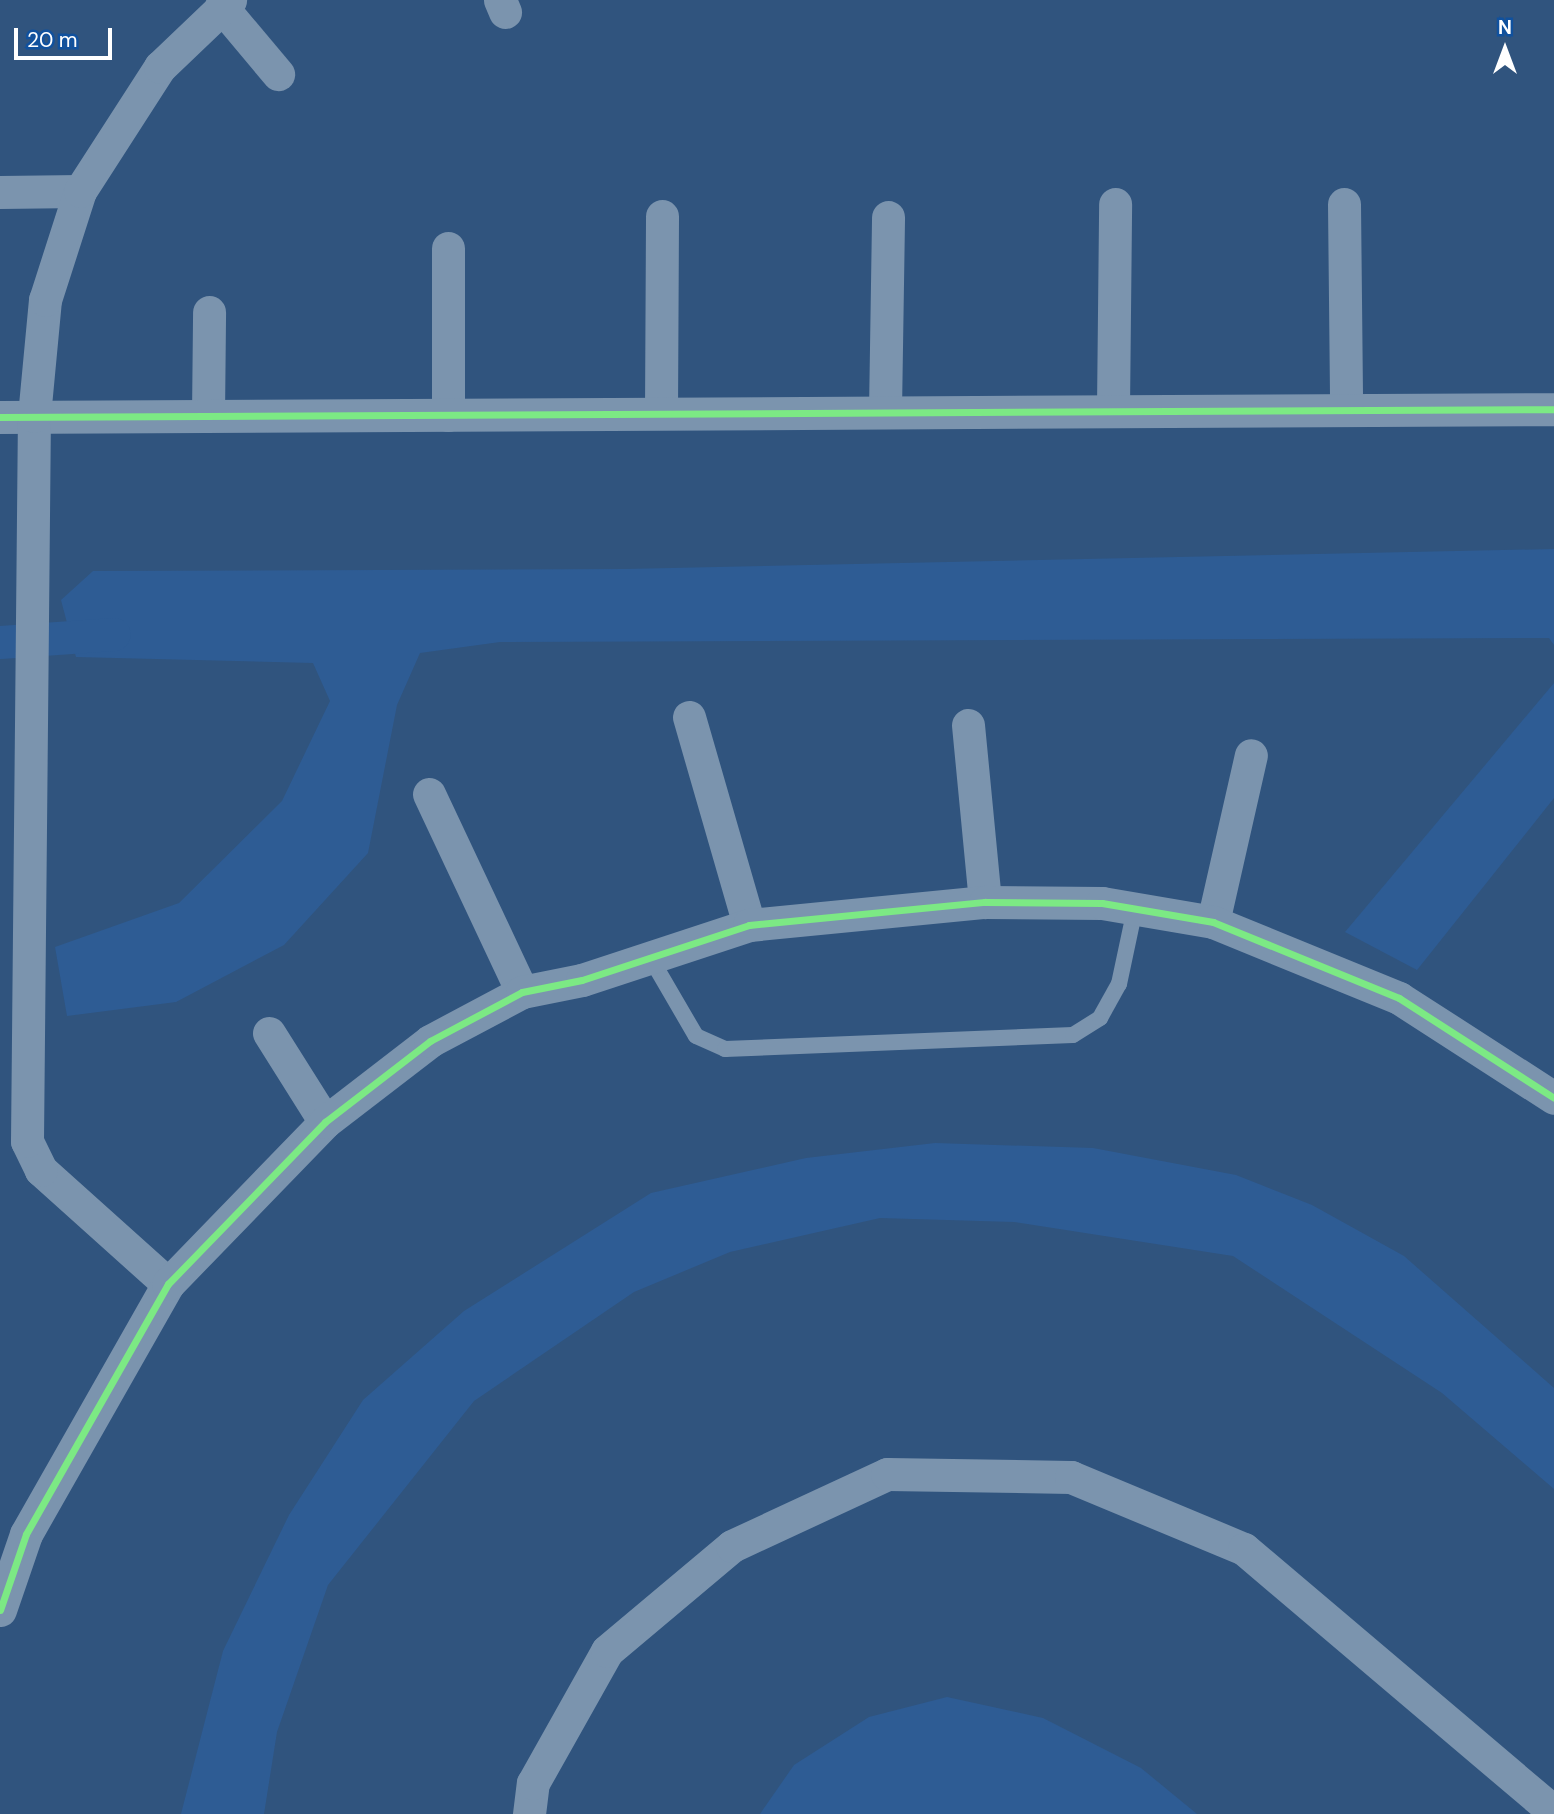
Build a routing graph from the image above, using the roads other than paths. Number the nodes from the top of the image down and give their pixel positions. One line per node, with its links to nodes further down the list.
1 (226, 3): 2 (street); 3 (street)
2 (278, 74)
3 (80, 191): 4 (street); 18 (street)
4 (0, 192)
5 (1115, 204): 11 (street)
6 (1344, 204): 13 (street)
7 (663, 216): 14 (street)
8 (888, 217): 15 (street)
9 (448, 247): 17 (street)
10 (209, 312): 16 (street)
11 (1113, 408): 13 (street); 15 (street)
12 (1554, 409): 13 (street)
13 (1346, 410)
14 (661, 411): 15 (street); 17 (street)
15 (885, 411)
16 (208, 415): 17 (street); 18 (street)
17 (448, 415)
18 (34, 416): 19 (street); 20 (street)
19 (0, 417)
20 (14, 615): 25 (street)
21 (689, 717): 29 (street)
22 (968, 725): 26 (street)
23 (1251, 755): 28 (street)
24 (429, 794): 31 (street)
25 (15, 886): 35 (street)
26 (985, 902): 27 (street); 29 (street)
27 (1135, 909): 28 (street); 30 (lane)
28 (1213, 922): 33 (street)
29 (749, 925): 30 (street)
30 (650, 957): 31 (street)
31 (522, 992): 34 (street)
32 (269, 1033): 34 (street)
33 (1552, 1093)
34 (325, 1122): 35 (street)
35 (168, 1284): 36 (street)
36 (1, 1604)
37 (1554, 1812): 38 (street)
38 (529, 1814)

